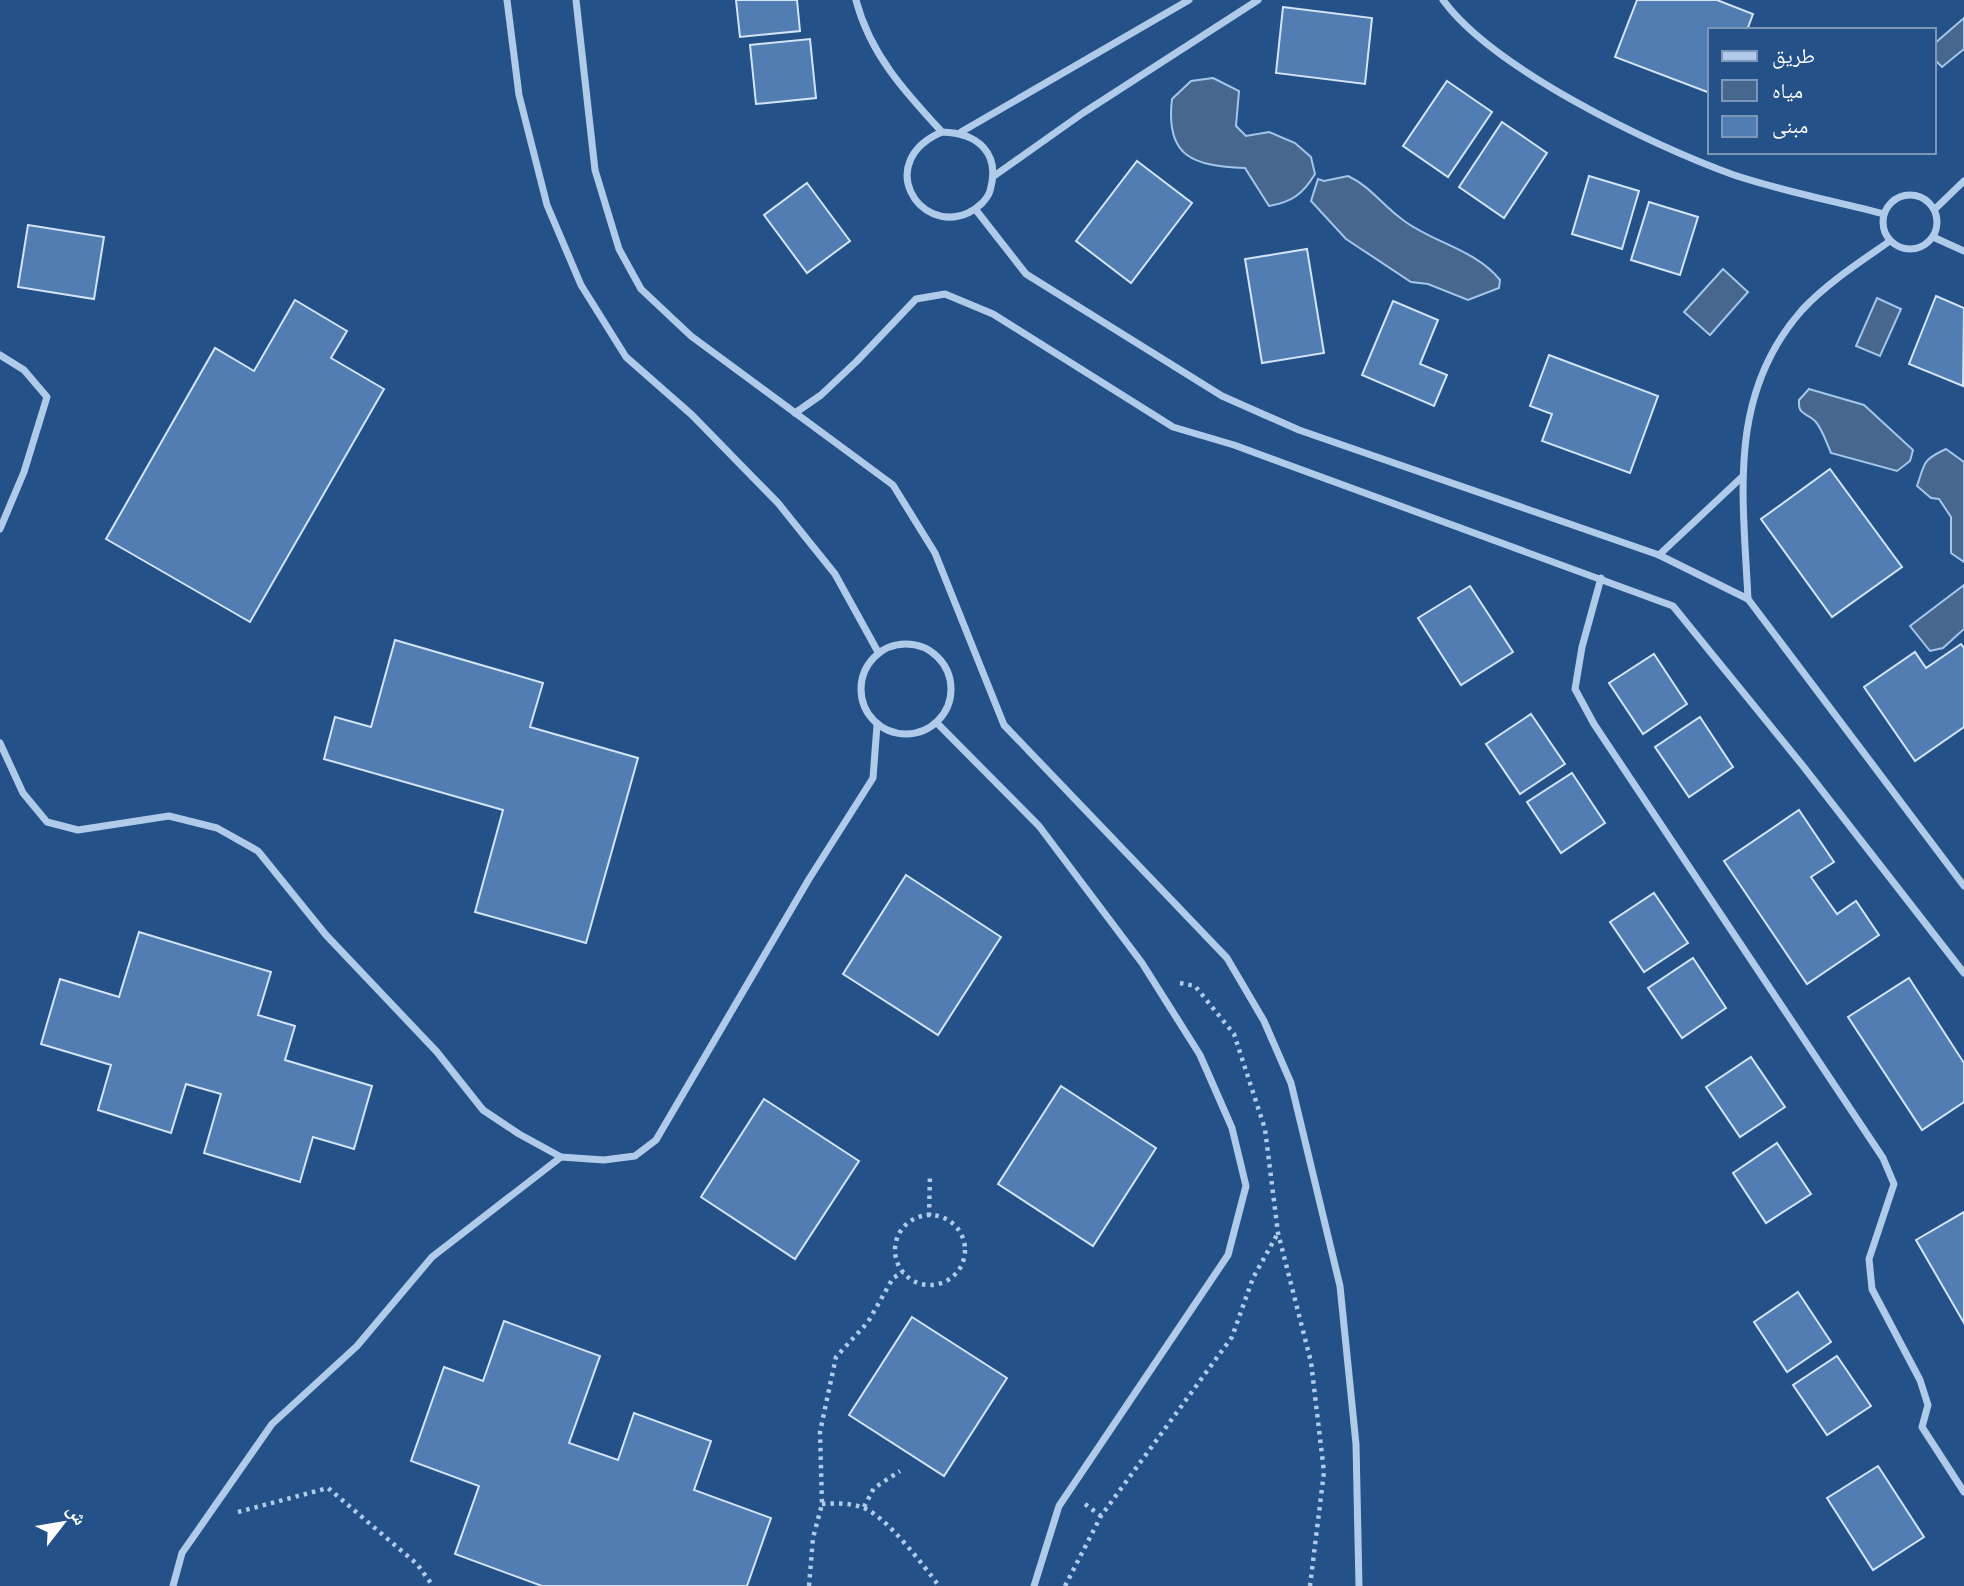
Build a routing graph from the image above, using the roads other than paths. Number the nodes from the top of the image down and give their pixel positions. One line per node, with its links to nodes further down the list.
1 (507, 0): 24 (street)
2 (576, 0): 18 (street)
3 (856, 0): 7 (street)
4 (1189, 0): 8 (street)
5 (1258, 0): 9 (street)
6 (1443, 0): 13 (street)
7 (942, 132): 8 (street); 12 (street)
8 (961, 132): 9 (street)
9 (994, 176): 12 (street)
10 (1964, 181): 11 (street)
11 (1935, 209): 13 (street); 14 (street)
12 (976, 210): 21 (street)
13 (1884, 214): 15 (street)
14 (1933, 237): 15 (street); 16 (street)
15 (1890, 241): 19 (street)
16 (1964, 251)
17 (0, 355): 20 (street)
18 (795, 413): 22 (street); 34 (street)
19 (1742, 477): 21 (street); 23 (street)
20 (0, 529)
21 (1659, 555): 23 (street)
22 (1601, 578): 29 (street); 31 (street)
23 (1748, 599): 28 (street)
24 (878, 652): 25 (street); 26 (street)
25 (937, 723): 26 (street); 33 (street)
26 (877, 725): 30 (street)
27 (0, 743): 30 (street)
28 (1964, 886)
29 (1964, 973)
30 (561, 1157): 32 (street)
31 (1964, 1492)
32 (173, 1586)
33 (1034, 1586)
34 (1359, 1586)

